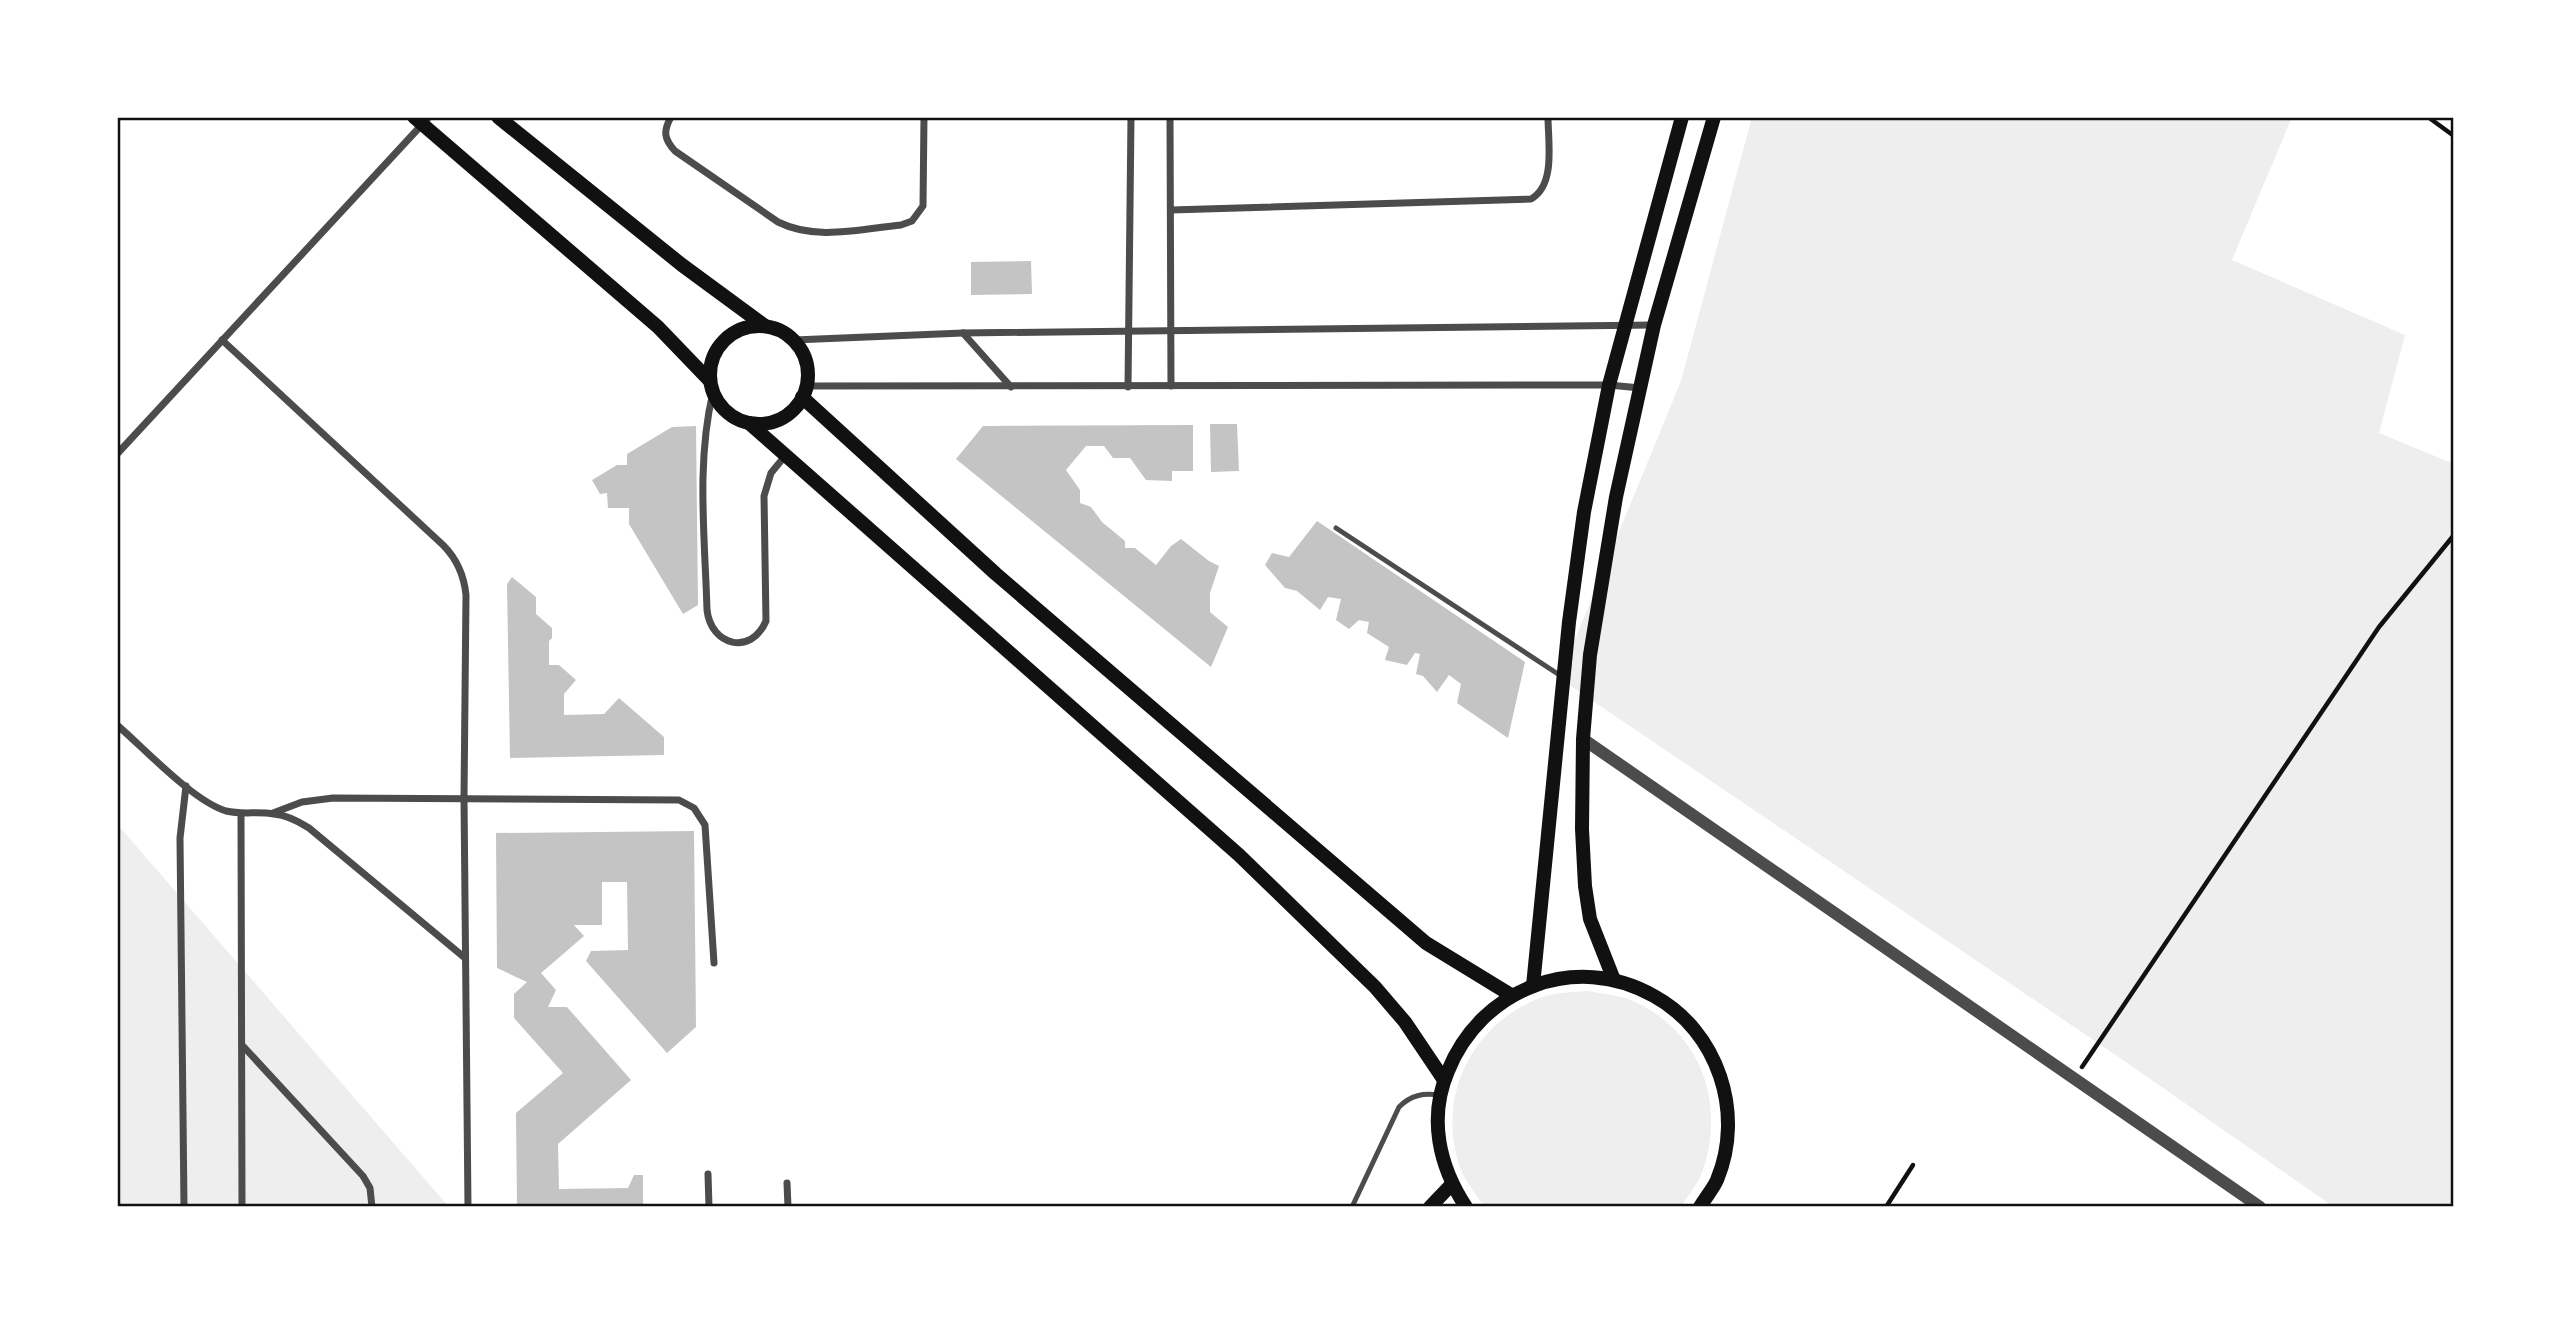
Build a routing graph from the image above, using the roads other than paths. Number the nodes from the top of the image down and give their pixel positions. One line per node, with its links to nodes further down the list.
1 (498, 117): 13 (main road)
2 (671, 117): 3 (street)
3 (924, 117)
4 (1131, 117): 14 (street)
5 (1170, 117): 10 (street)
6 (1548, 117): 10 (street)
7 (1682, 117): 11 (main road)
8 (1714, 117): 12 (main road)
9 (422, 120): 17 (street); 20 (main road)
10 (1171, 210): 15 (street)
11 (1625, 324): 12 (street); 15 (street); 19 (main road)
12 (1654, 325): 24 (main road)
13 (765, 326): 18 (main road); 20 (main road)
14 (1129, 330): 15 (street); 16 (street); 23 (street)
15 (1171, 330): 21 (street)
16 (963, 333): 18 (street); 22 (street)
17 (222, 340): 27 (street); 34 (street)
18 (794, 341): 25 (main road)
19 (1609, 385): 21 (street); 24 (street); 30 (main road)
20 (711, 386): 26 (main road); 28 (street)
21 (1171, 386): 23 (street)
22 (1011, 387): 23 (street); 25 (street)
23 (1128, 387)
24 (1640, 388): 32 (main road)
25 (805, 392): 26 (main road); 41 (main road)
26 (750, 423): 28 (main road)
27 (117, 454)
28 (786, 456): 43 (main road)
29 (1336, 528): 30 (lane)
30 (1564, 677): 40 (main road)
31 (117, 724): 33 (street)
32 (1583, 739): 39 (main road); 57 (street)
33 (186, 786): 36 (street); 47 (street)
34 (464, 798): 35 (street); 37 (street); 38 (street)
35 (273, 813): 36 (street); 37 (street)
36 (241, 814): 42 (street)
37 (465, 958): 50 (street)
38 (714, 963)
39 (1614, 981): 40 (main road); 56 (main road)
40 (1533, 986): 41 (main road)
41 (1511, 995): 43 (main road)
42 (242, 1045): 48 (street); 49 (street)
43 (1442, 1088): 46 (main road); 53 (lane)
44 (708, 1174): 51 (street)
45 (787, 1183): 52 (street)
46 (1452, 1184): 54 (main road); 55 (main road)
47 (184, 1207)
48 (242, 1207)
49 (372, 1207)
50 (468, 1207)
51 (709, 1207)
52 (788, 1207)
53 (1352, 1207)
54 (1430, 1207)
55 (1466, 1207)
56 (1700, 1207)
57 (2260, 1207)

